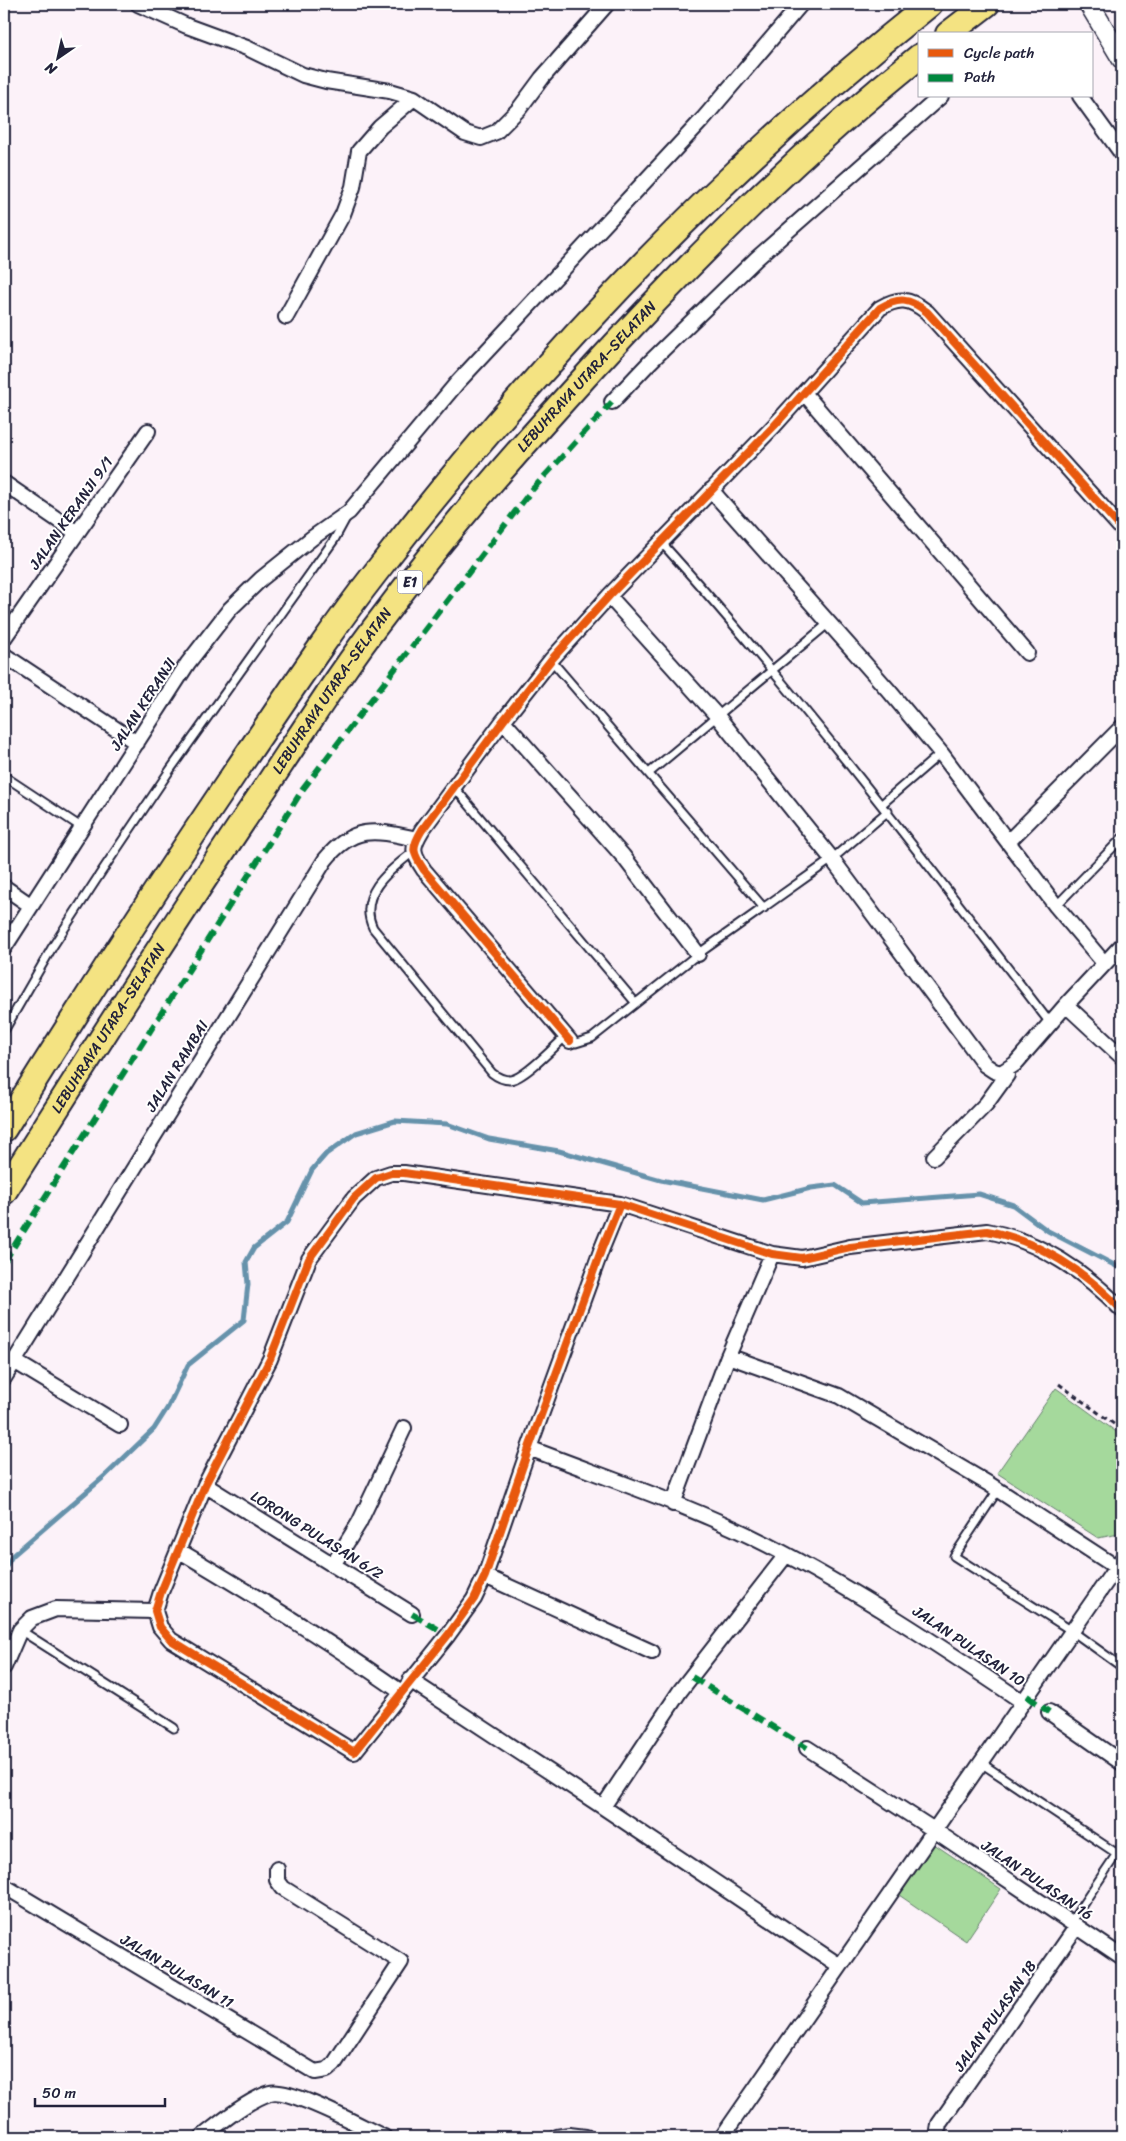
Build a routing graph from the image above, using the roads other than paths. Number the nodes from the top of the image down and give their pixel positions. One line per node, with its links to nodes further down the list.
1 (138, 4): 10 (street)
2 (607, 4): 10 (street)
3 (802, 4): 20 (street, JALAN KERANJI)
4 (930, 4): 61 (highway, E1)
5 (987, 4): 7 (highway)
6 (1089, 4): 9 (main road)
7 (951, 32)
8 (918, 58): 63 (highway, LEBUHRAYA UTARA–SELATAN / E1)
9 (1122, 59)
10 (414, 98): 14 (street)
11 (939, 98): 16 (street)
12 (1081, 98): 13 (street)
13 (1122, 154)
14 (286, 317)
15 (805, 394): 19 (street); 21 (street); 27 (street)
16 (612, 402)
17 (148, 431): 22 (street, JALAN KERANJI 9/1)
18 (4, 483): 22 (street)
19 (711, 490): 23 (street); 25 (street)
20 (349, 512): 34 (street, JALAN KERANJI); 57 (lane)
21 (1122, 529)
22 (77, 533): 26 (street, JALAN KERANJI 9/1)
23 (661, 542): 24 (street); 30 (lane)
24 (609, 596): 29 (street); 31 (street)
25 (830, 622): 30 (lane); 35 (street)
26 (4, 638)
27 (1027, 653)
28 (4, 655): 34 (street)
29 (552, 660): 32 (street); 36 (lane)
30 (773, 669): 31 (lane); 39 (lane)
31 (718, 717): 36 (lane); 45 (street)
32 (503, 721): 38 (street); 52 (street)
33 (1122, 726): 43 (street)
34 (137, 743): 41 (street, JALAN KERANJI)
35 (941, 753): 39 (lane); 43 (street)
36 (649, 773): 49 (lane)
37 (4, 776): 41 (lane)
38 (454, 787): 44 (street); 54 (lane)
39 (882, 804): 40 (lane)
40 (888, 811): 45 (lane); 56 (lane)
41 (81, 827): 47 (street, JALAN KERANJI)
42 (1122, 838): 48 (lane)
43 (1008, 842): 48 (street)
44 (415, 846): 58 (street); 58 (lane); 68 (street, JALAN RAMBAI)
45 (832, 859): 49 (lane); 60 (street)
46 (4, 888): 47 (street)
47 (30, 905): 51 (street, JALAN KERANJI)
48 (1056, 906): 53 (street)
49 (764, 908): 52 (lane)
50 (1122, 945): 53 (street)
51 (4, 948)
52 (698, 954): 54 (lane)
53 (1104, 963): 55 (street)
54 (635, 1002): 58 (lane)
55 (1066, 1005): 56 (street); 59 (street)
56 (1050, 1023): 60 (street)
57 (4, 1031)
58 (568, 1039)
59 (1122, 1057)
60 (1002, 1073): 62 (street)
61 (4, 1130)
62 (934, 1157)
63 (4, 1192)
64 (620, 1204): 65 (street); 72 (street); 73 (street)
65 (772, 1254): 66 (street); 67 (street)
66 (1122, 1310)
67 (728, 1356): 74 (street); 75 (street)
68 (14, 1361): 69 (street, JALAN RAMBAI); 70 (street)
69 (4, 1378)
70 (120, 1425)
71 (404, 1428): 79 (street)
72 (529, 1448): 75 (street, JALAN PULASAN 10); 80 (street)
73 (205, 1485): 76 (street); 79 (street, LORONG PULASAN 6/2)
74 (994, 1487): 78 (street); 84 (lane)
75 (673, 1504): 77 (street, JALAN PULASAN 10)
76 (178, 1550): 81 (street); 89 (street)
77 (786, 1555): 90 (street, JALAN PULASAN 10); 96 (street)
78 (1119, 1563): 84 (street)
79 (333, 1564): 82 (street, LORONG PULASAN 6/2)
80 (485, 1576): 85 (street); 88 (street)
81 (155, 1611): 83 (street); 89 (street)
82 (412, 1614)
83 (20, 1630): 87 (street); 92 (lane)
84 (1072, 1631): 86 (lane); 90 (street)
85 (652, 1652)
86 (1122, 1666)
87 (4, 1667)
88 (410, 1680): 89 (street); 96 (street)
89 (401, 1692)
90 (1023, 1702): 94 (street)
91 (1049, 1712): 95 (street)
92 (174, 1728)
93 (807, 1748): 97 (street, JALAN PULASAN 16)
94 (981, 1763): 97 (street); 99 (lane)
95 (1122, 1763)
96 (603, 1807): 104 (street)
97 (934, 1830): 102 (street, JALAN PULASAN 16); 104 (street)
98 (1122, 1846): 99 (lane)
99 (1120, 1855): 102 (lane)
100 (277, 1869): 101 (street, JALAN PULASAN 11)
101 (4, 1886)
102 (1074, 1924): 103 (street, JALAN PULASAN 16); 105 (street, JALAN PULASAN 18)
103 (1122, 1957)
104 (840, 1966): 110 (street)
105 (938, 2130)
106 (202, 2137): 107 (street)
107 (384, 2137)
108 (557, 2137): 109 (street)
109 (586, 2137)
110 (722, 2137)

